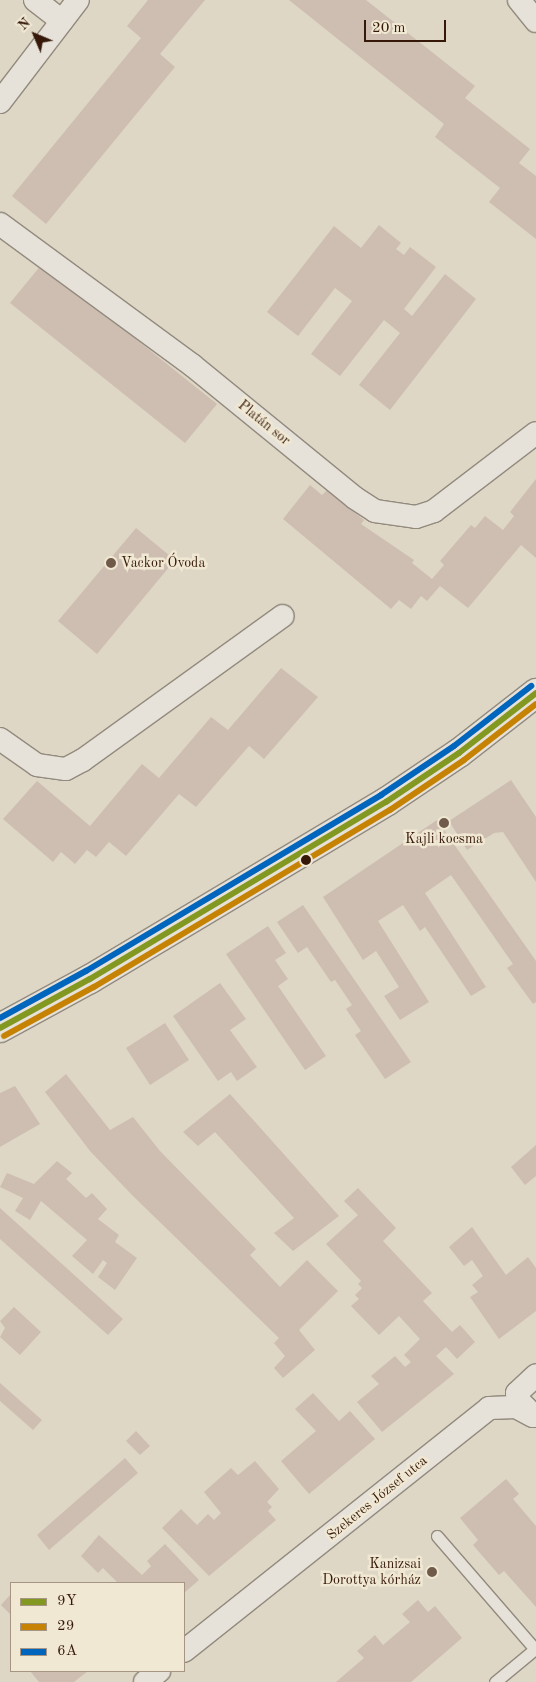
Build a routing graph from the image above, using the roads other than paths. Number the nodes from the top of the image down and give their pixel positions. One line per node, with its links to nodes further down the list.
1 (36, 0): 4 (street)
2 (78, 0): 4 (street)
3 (519, 0): 5 (street)
4 (62, 21): 6 (street)
5 (536, 21)
6 (0, 102)
7 (0, 224): 8 (street, Platán sor)
8 (536, 433)
9 (283, 616): 11 (street)
10 (536, 693): 12 (street)
11 (0, 739)
12 (0, 1028)
13 (536, 1375): 14 (street, Szekeres József utca)
14 (535, 1418): 17 (street, Szekeres József utca)
15 (437, 1536): 16 (lane)
16 (536, 1649): 20 (lane)
17 (185, 1650)
18 (158, 1672): 19 (street)
19 (145, 1682)
20 (495, 1682)

